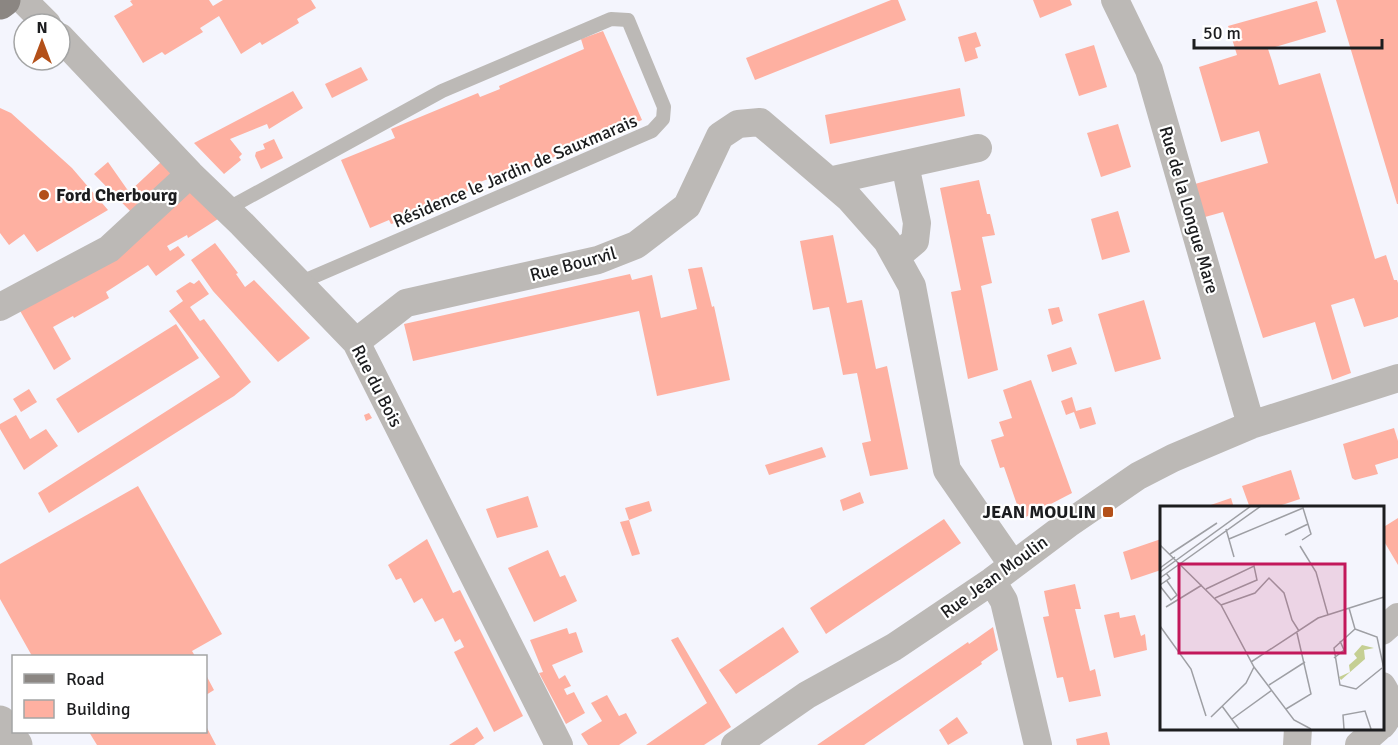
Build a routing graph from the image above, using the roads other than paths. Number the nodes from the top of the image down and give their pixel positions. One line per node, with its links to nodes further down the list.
1 (23, 0): 3 (street)
2 (1115, 0): 15 (street, Rue de la Longue Mare)
3 (35, 12)
4 (72, 50): 7 (street, Rue du Bois)
5 (978, 148): 6 (street)
6 (905, 164): 8 (street); 10 (street)
7 (190, 174): 9 (street, Rue du Bois); 12 (street)
8 (829, 181): 10 (street, Rue Bourvil); 13 (street, Rue Bourvil)
9 (226, 209): 11 (street, Rue du Bois); 11 (lane, Résidence le Jardin de Sauxmarais)
10 (896, 257): 16 (street, Rue Bourvil)
11 (299, 283): 13 (street, Rue du Bois)
12 (0, 307)
13 (356, 342): 25 (street, Rue du Bois)
14 (1398, 378): 15 (street, Rue Jean Moulin)
15 (1251, 425): 16 (street, Rue Jean Moulin)
16 (1002, 573): 26 (street, Rue Jean Moulin); 27 (street, Rue Bourvil)
17 (1398, 617): 18 (street)
18 (1383, 630)
19 (1383, 688): 21 (street)
20 (0, 722): 24 (street)
21 (1383, 724)
22 (1298, 730): 28 (street)
23 (1377, 730): 29 (street)
24 (16, 745)
25 (559, 745)
26 (735, 745)
27 (1038, 745)
28 (1297, 745)
29 (1359, 745)

